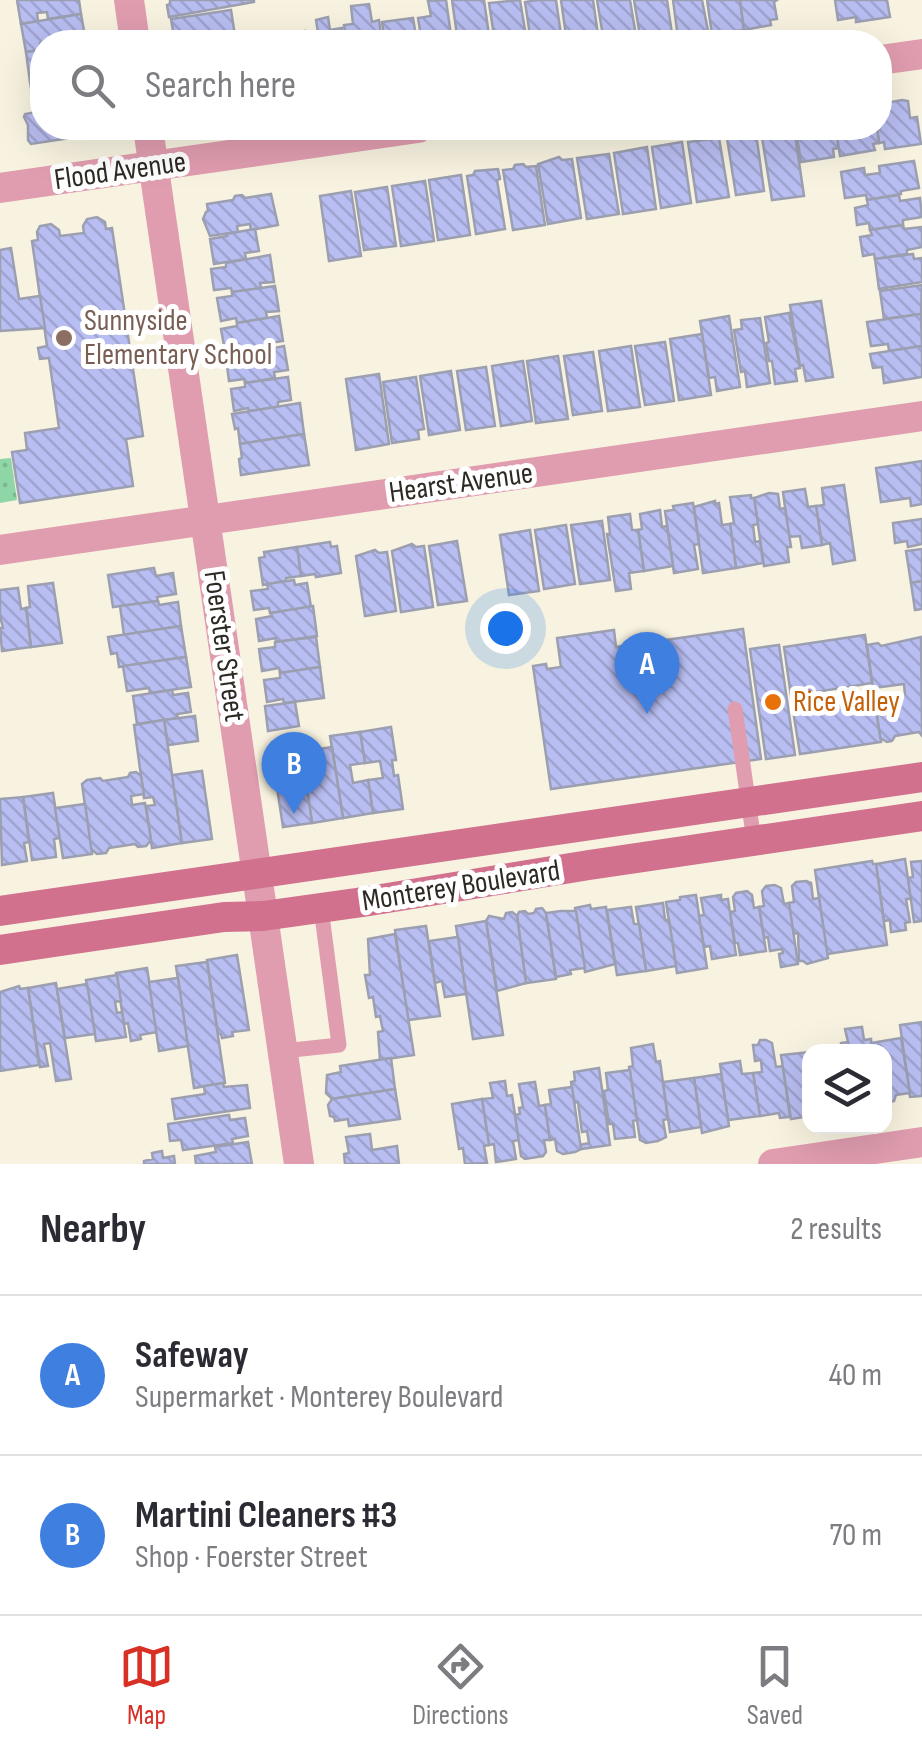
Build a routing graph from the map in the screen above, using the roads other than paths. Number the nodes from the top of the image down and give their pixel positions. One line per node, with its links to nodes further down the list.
1 (129, 0): 2 (street)
2 (133, 30)
3 (922, 54): 4 (street)
4 (892, 58)
5 (150, 140): 7 (street, Foerster Street)
6 (334, 140): 7 (street, Flood Avenue)
7 (153, 166): 8 (street, Flood Avenue); 10 (street, Foerster Street)
8 (0, 188)
9 (922, 416): 10 (street, Hearst Avenue)
10 (205, 520): 11 (street, Hearst Avenue); 17 (street, Foerster Street)
11 (0, 550)
12 (734, 709): 14 (lane)
13 (922, 777): 14 (main road, Monterey Boulevard)
14 (748, 802): 16 (lane); 17 (main road, Monterey Boulevard)
15 (922, 816): 16 (main road, Monterey Boulevard)
16 (754, 841): 18 (main road, Monterey Boulevard)
17 (257, 873): 19 (main road, Monterey Boulevard); 20 (street, Foerster Street)
18 (321, 908): 20 (main road, Monterey Boulevard); 22 (lane)
19 (0, 910)
20 (263, 916): 21 (main road, Monterey Boulevard); 22 (street, Foerster Street)
21 (0, 950)
22 (283, 1050): 24 (street, Foerster Street)
23 (922, 1142): 25 (street)
24 (299, 1164)
25 (773, 1164)

